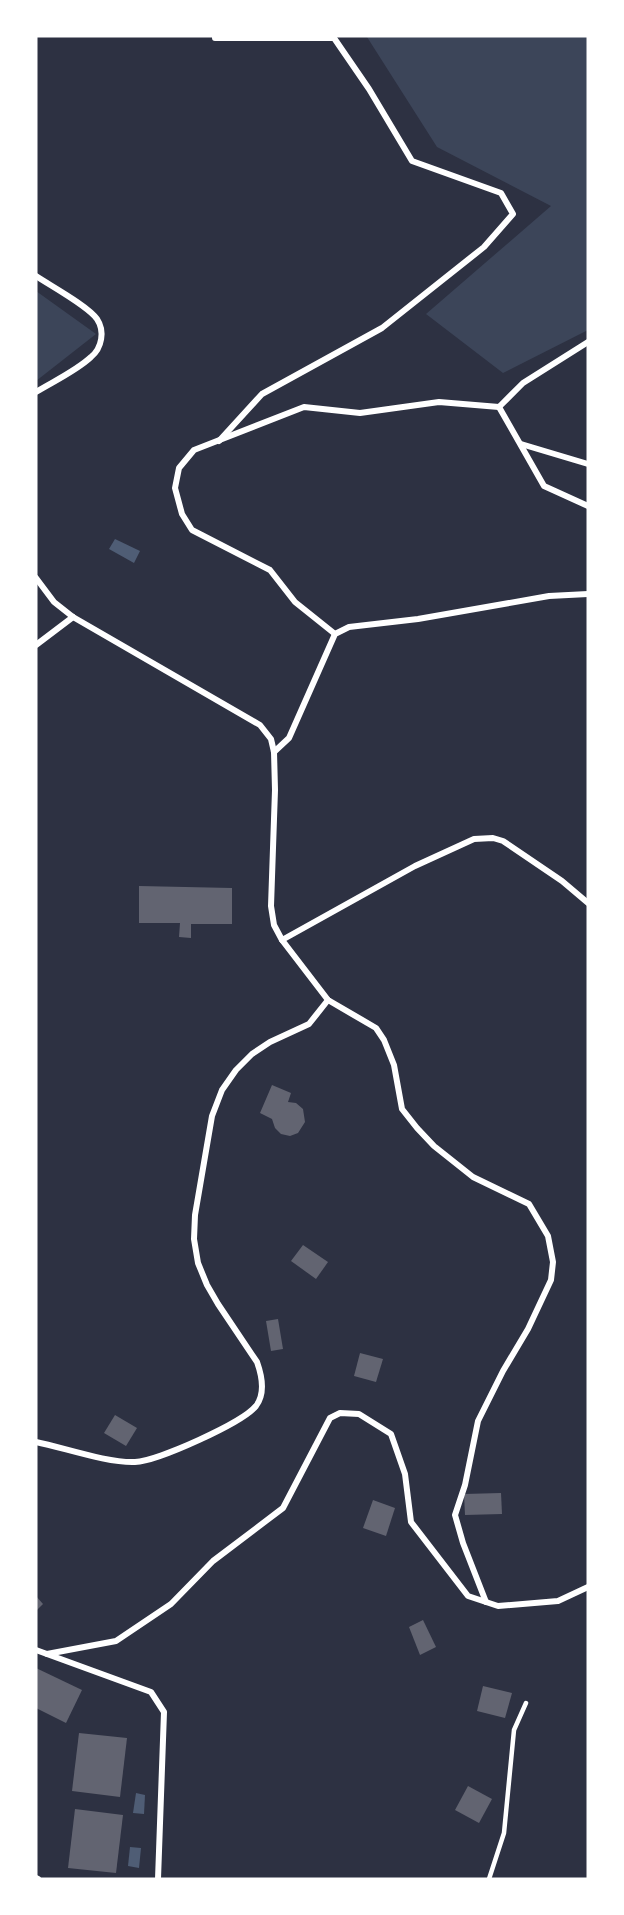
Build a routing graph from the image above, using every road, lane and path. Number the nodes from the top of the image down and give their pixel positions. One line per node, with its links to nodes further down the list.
1 (215, 36): 6 (street)
2 (36, 276): 4 (street)
3 (588, 342): 5 (street)
4 (36, 392)
5 (499, 406): 6 (street); 7 (street)
6 (219, 441): 13 (street)
7 (520, 444): 8 (street); 9 (street)
8 (588, 464)
9 (588, 506)
10 (36, 578): 12 (street)
11 (588, 594): 13 (street)
12 (73, 617): 14 (street); 15 (street)
13 (335, 634): 15 (street)
14 (36, 645)
15 (274, 752): 17 (street)
16 (588, 903): 17 (street)
17 (282, 940): 18 (street)
18 (328, 1000): 19 (street); 21 (street)
19 (36, 1442)
20 (588, 1587): 21 (street)
21 (486, 1602): 23 (street)
22 (36, 1650): 23 (street)
23 (47, 1654): 25 (street)
24 (526, 1703): 26 (lane)
25 (158, 1879)
26 (489, 1879)

